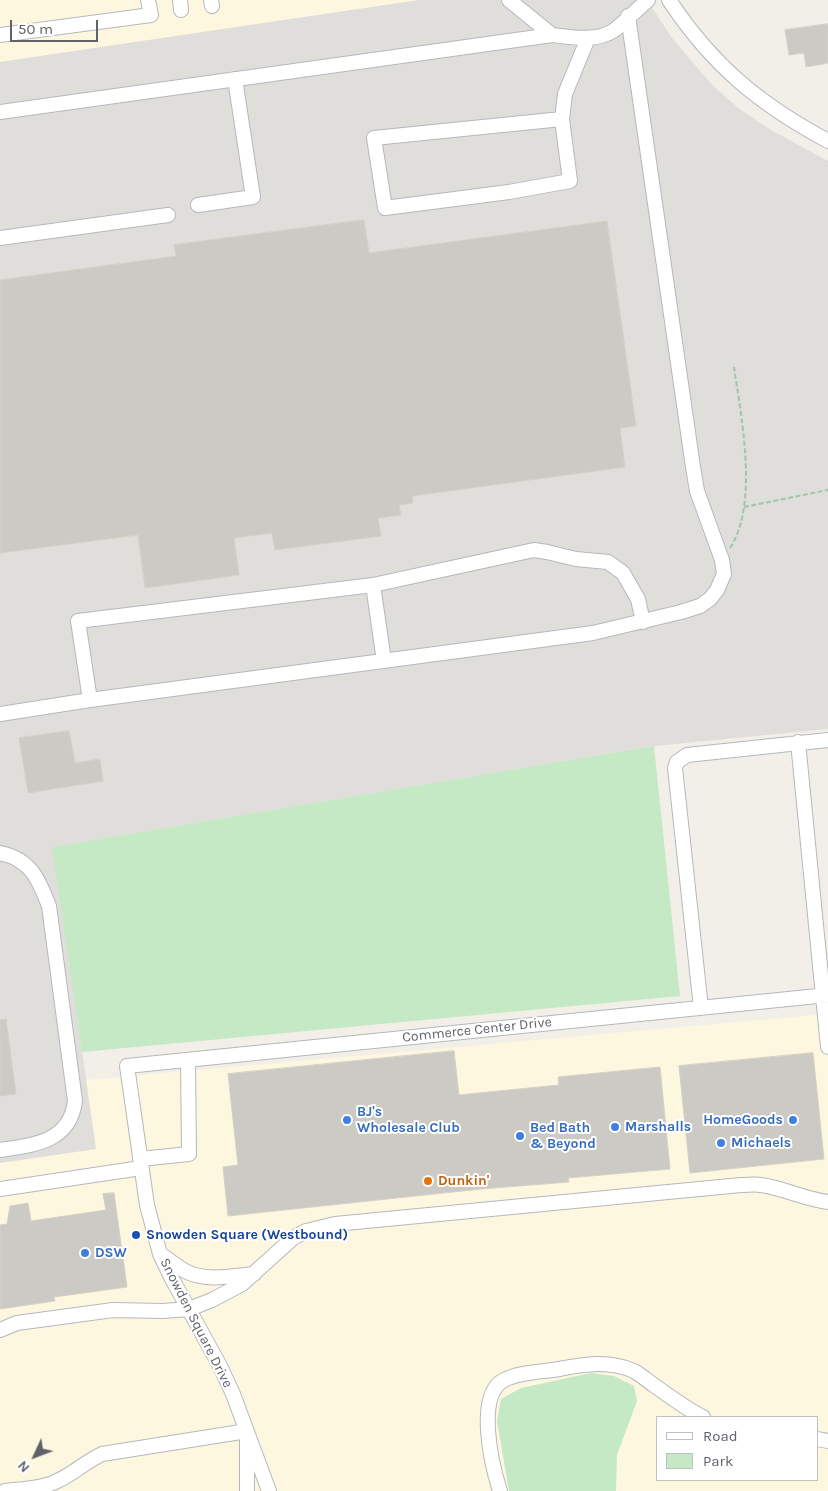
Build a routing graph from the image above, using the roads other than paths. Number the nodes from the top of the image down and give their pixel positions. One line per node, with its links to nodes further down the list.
1 (148, 0): 6 (street)
2 (508, 0): 7 (street)
3 (648, 0): 5 (street)
4 (668, 0): 12 (street)
5 (628, 16): 8 (street); 17 (street)
6 (0, 35)
7 (552, 35): 8 (street); 9 (street)
8 (588, 38): 11 (street)
9 (235, 80): 10 (street); 13 (street)
10 (0, 112)
11 (562, 119): 11 (street)
12 (828, 141)
13 (198, 205)
14 (168, 215): 15 (street)
15 (0, 238)
16 (373, 585): 17 (street); 18 (street); 19 (street)
17 (643, 622): 18 (street)
18 (384, 661): 19 (street)
19 (90, 700): 20 (street)
20 (1, 716)
21 (828, 740): 22 (street)
22 (798, 742): 24 (street); 25 (street)
23 (0, 853): 29 (street)
24 (825, 995): 25 (street, Commerce Center Drive); 26 (street)
25 (701, 1008): 27 (street, Commerce Center Drive)
26 (828, 1047)
27 (188, 1060): 28 (street, Commerce Center Drive); 30 (street)
28 (127, 1066): 30 (street, Snowden Square Drive)
29 (0, 1150)
30 (140, 1163): 31 (street); 33 (street, Snowden Square Drive)
31 (0, 1189)
32 (828, 1202): 34 (street)
33 (160, 1254): 34 (street); 35 (street, Snowden Square Drive)
34 (255, 1274): 35 (street)
35 (189, 1309): 36 (street); 38 (street, Snowden Square Drive)
36 (0, 1330)
37 (701, 1416): 42 (street)
38 (246, 1431): 39 (street); 40 (street, Snowden Square Drive); 41 (street, Snowden Square Drive)
39 (5, 1491)
40 (247, 1491)
41 (269, 1491)
42 (500, 1491)

